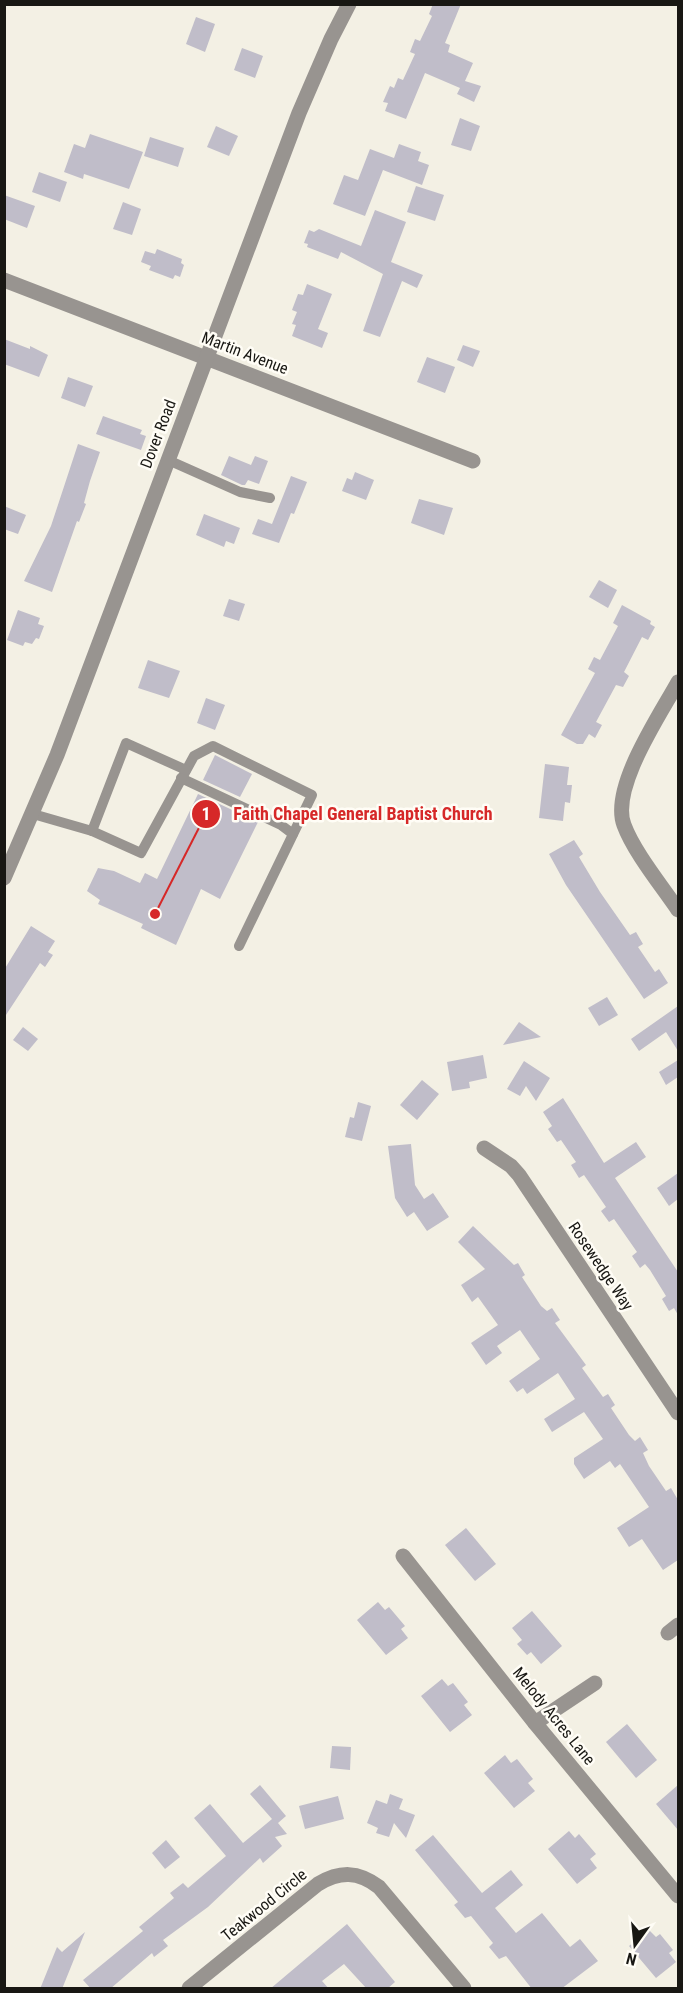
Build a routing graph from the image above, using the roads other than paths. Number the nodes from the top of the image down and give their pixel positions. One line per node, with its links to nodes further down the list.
1 (349, 4): 3 (street, Dover Road)
2 (4, 280): 3 (street, Martin Avenue)
3 (207, 357): 4 (street, Dover Road); 5 (street, Martin Avenue)
4 (168, 460): 6 (lane); 9 (street, Dover Road)
5 (473, 461)
6 (270, 498)
7 (678, 682): 13 (street)
8 (184, 774): 10 (lane); 10 (lane); 11 (lane); 11 (lane)
9 (33, 814): 10 (lane); 12 (street, Dover Road)
10 (92, 831)
11 (293, 834): 14 (lane)
12 (4, 878)
13 (678, 910)
14 (239, 946)
15 (484, 1148): 16 (street, Rosewedge Way)
16 (678, 1413)
17 (404, 1556): 19 (street, Melody Acres Lane)
18 (595, 1683): 19 (street)
19 (535, 1723): 20 (street, Melody Acres Lane)
20 (678, 1896)
21 (189, 1989): 22 (street, Teakwood Circle)
22 (464, 1989)

